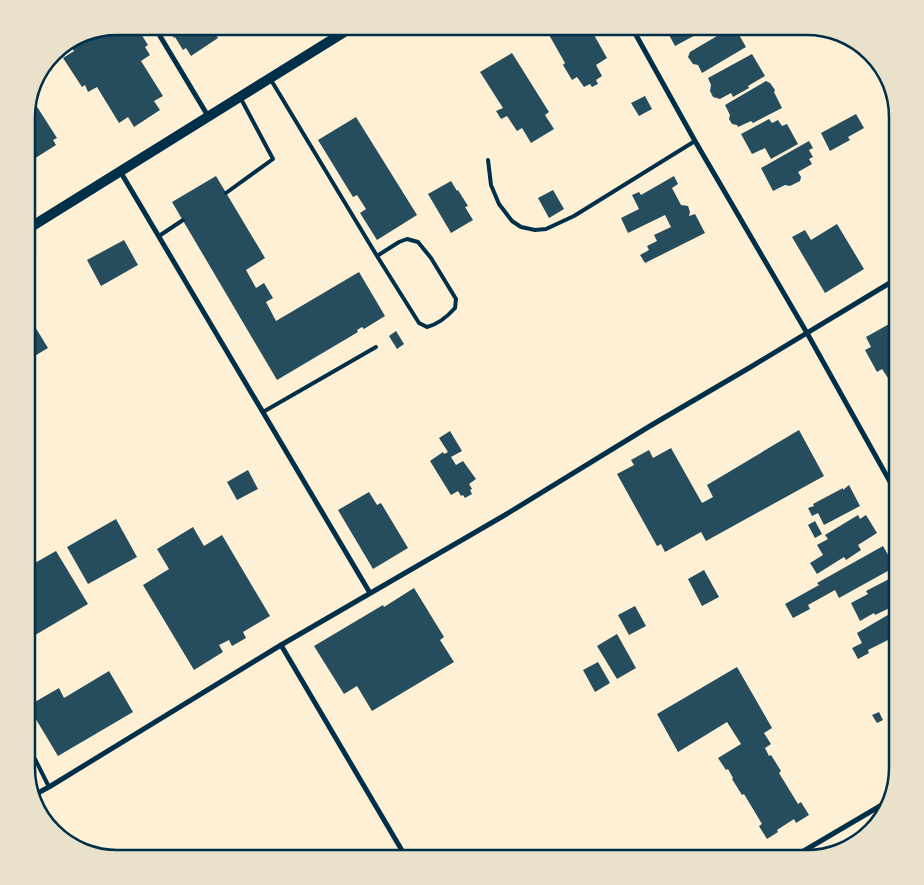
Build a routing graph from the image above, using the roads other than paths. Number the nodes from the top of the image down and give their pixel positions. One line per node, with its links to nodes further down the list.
1 (160, 35): 6 (street)
2 (334, 35): 4 (main road)
3 (636, 35): 7 (street)
4 (270, 79): 5 (main road); 14 (lane)
5 (240, 97): 6 (main road); 10 (lane)
6 (209, 116): 9 (main road)
7 (695, 141): 8 (lane); 16 (street)
8 (488, 160)
9 (120, 171): 12 (main road); 13 (street)
10 (226, 193)
11 (183, 220): 13 (lane)
12 (35, 224)
13 (159, 236): 18 (street)
14 (377, 256): 14 (lane)
15 (889, 283): 16 (street)
16 (807, 333): 19 (street); 20 (street)
17 (376, 347): 18 (lane)
18 (263, 412): 20 (street)
19 (889, 480)
20 (370, 593): 21 (street)
21 (281, 646): 23 (street); 26 (street)
22 (35, 759): 23 (lane)
23 (49, 787): 24 (street)
24 (39, 793)
25 (879, 806): 27 (street)
26 (402, 850)
27 (805, 850)

